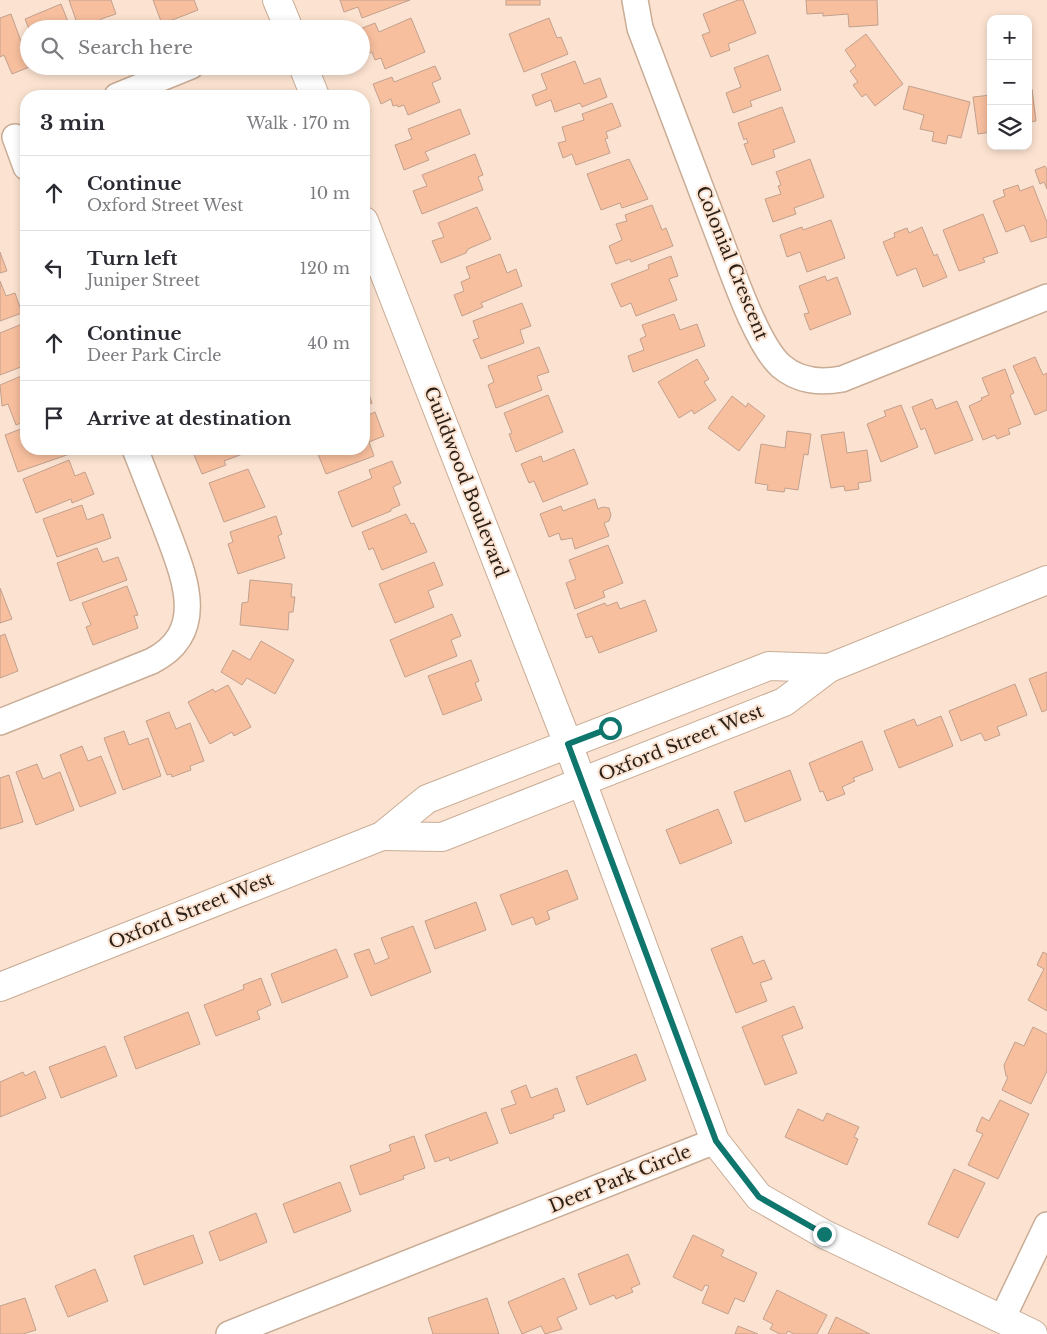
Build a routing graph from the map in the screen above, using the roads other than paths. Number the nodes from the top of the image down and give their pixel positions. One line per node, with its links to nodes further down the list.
1 (277, 0): 3 (main road)
2 (635, 0): 11 (street, Colonial Crescent)
3 (284, 20)
4 (168, 75): 6 (street)
5 (307, 75): 7 (main road)
6 (131, 90)
7 (313, 90)
8 (14, 137): 9 (street)
9 (20, 152)
10 (370, 236): 16 (main road, Guildwood Boulevard)
11 (1047, 297)
12 (137, 455): 15 (street)
13 (1047, 580): 14 (main road, Oxford Street West)
14 (829, 668): 16 (main road, Oxford Street West); 17 (main road, Oxford Street West)
15 (0, 722)
16 (568, 744): 17 (main road, Guildwood Boulevard); 18 (main road, Oxford Street West)
17 (582, 782): 18 (main road, Oxford Street West); 20 (main road, Guildwood Boulevard)
18 (382, 836): 19 (main road, Oxford Street West)
19 (0, 987)
20 (716, 1141): 22 (main road); 23 (street, Deer Park Circle)
21 (1047, 1225): 22 (street)
22 (1002, 1319): 24 (main road)
23 (229, 1334)
24 (1033, 1334)

